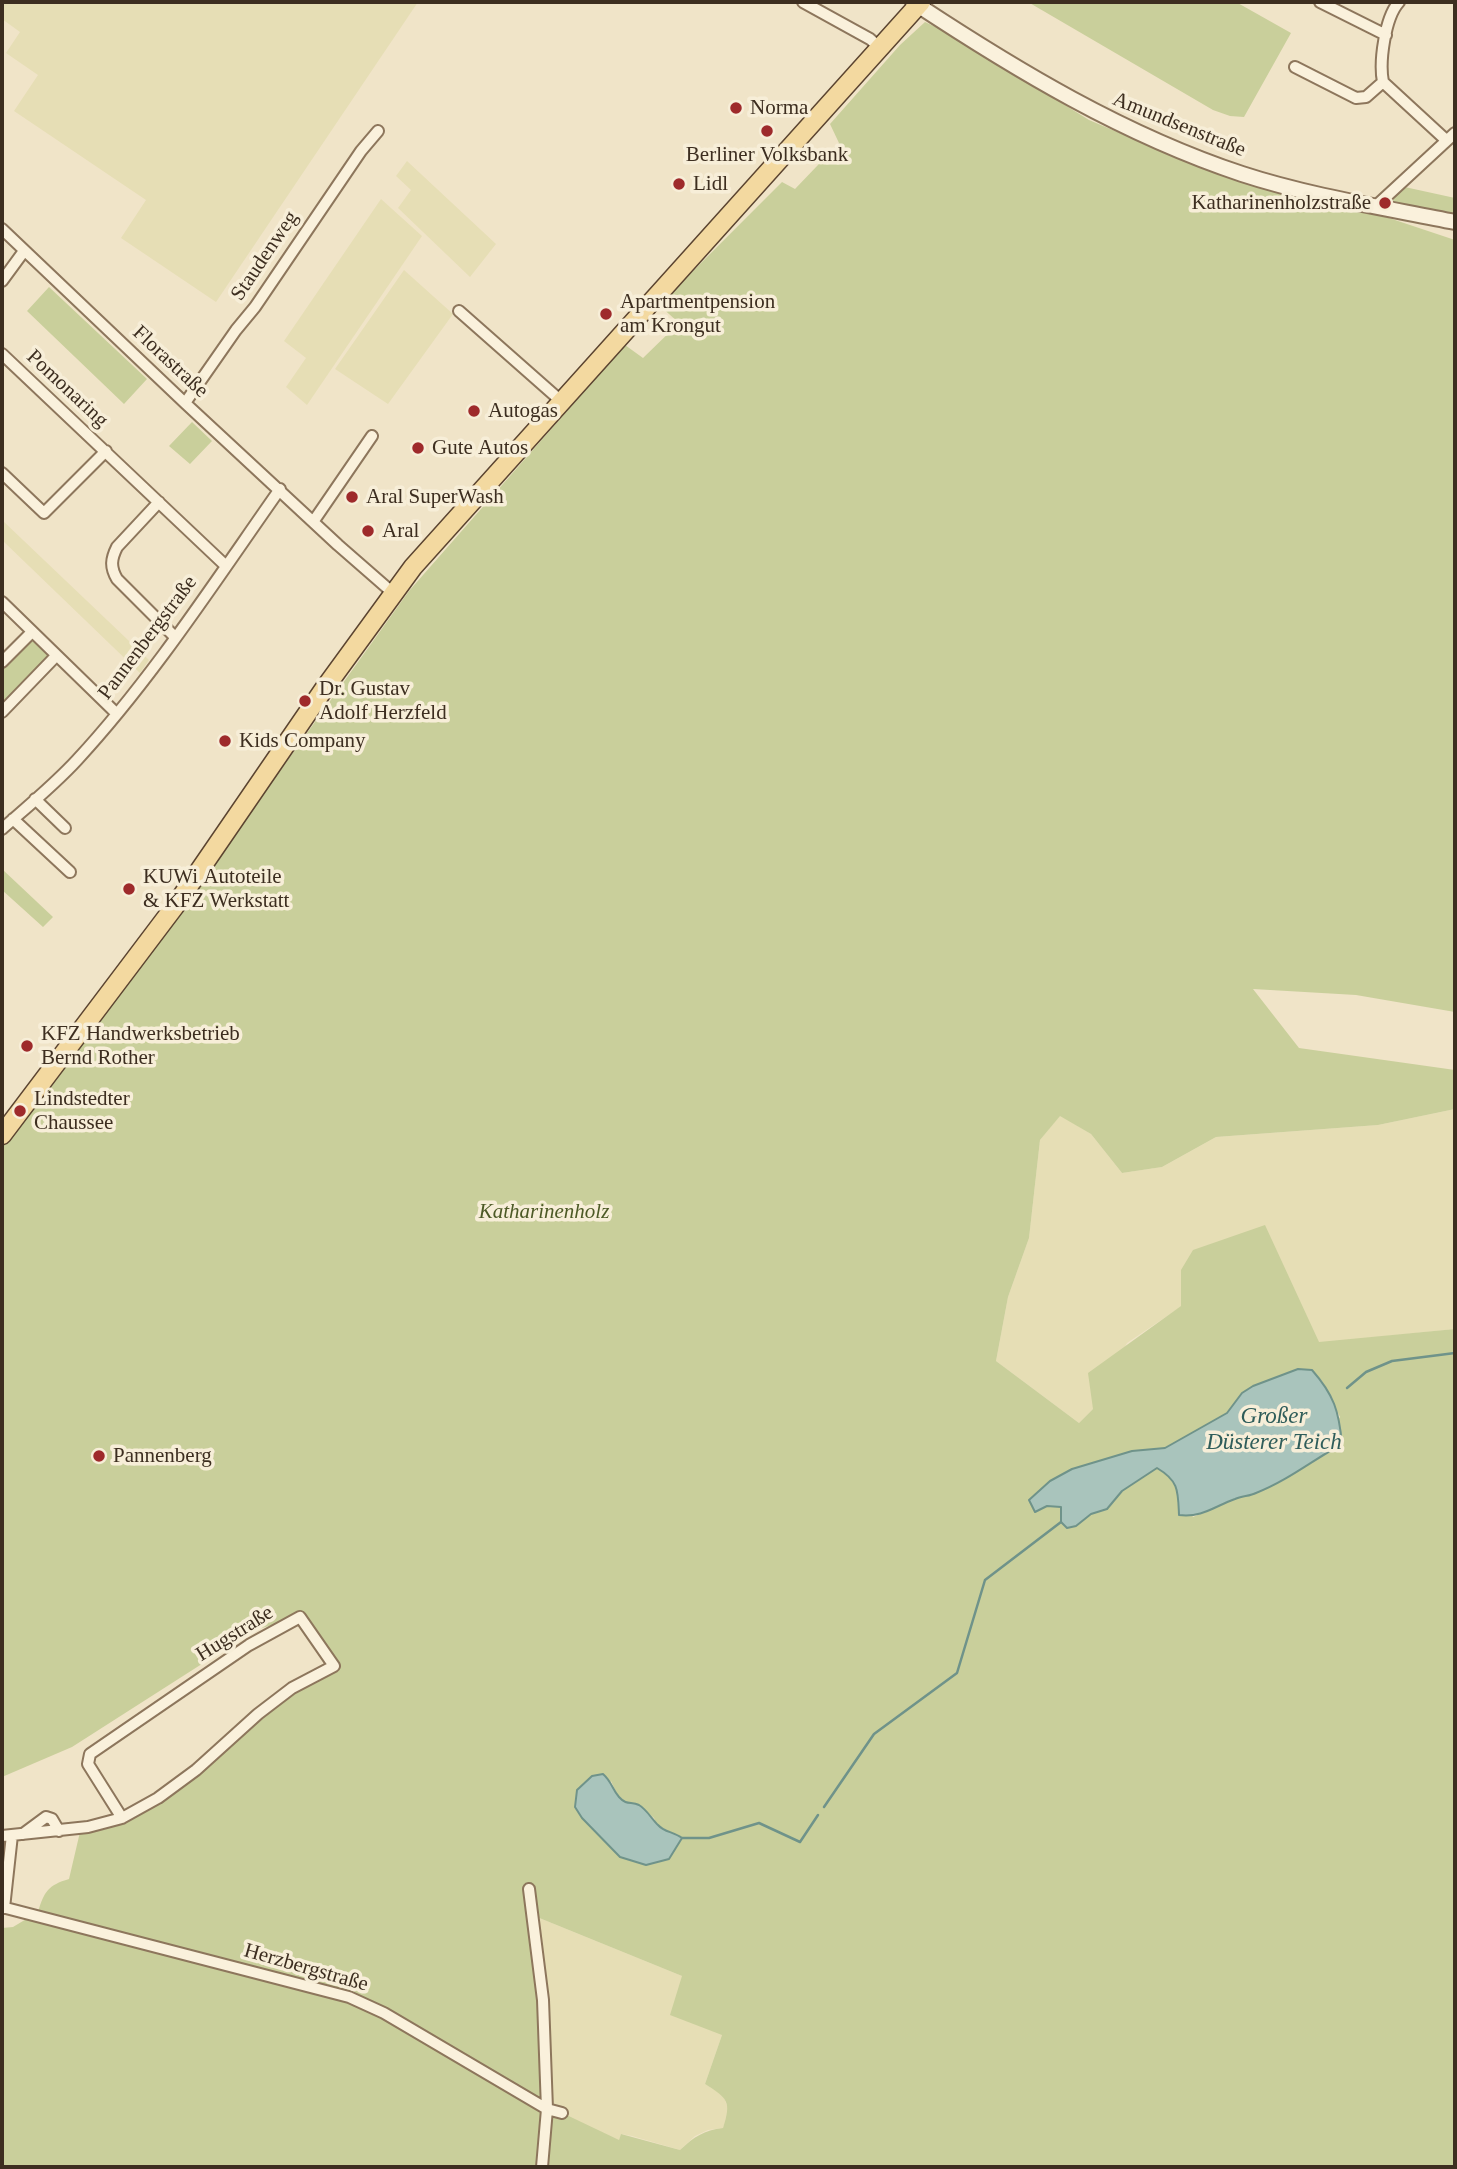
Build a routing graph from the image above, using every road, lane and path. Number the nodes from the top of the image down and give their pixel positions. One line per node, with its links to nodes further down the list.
1 (803, 2): 6 (street)
2 (1320, 2): 5 (street)
3 (1399, 2): 5 (street)
4 (917, 3): 6 (main road); 11 (street, Amundsenstraße)
5 (1386, 35): 8 (street)
6 (879, 47): 18 (main road)
7 (1295, 67): 8 (street)
8 (1382, 82): 10 (street)
9 (378, 131): 19 (street, Staudenweg)
10 (1451, 136): 11 (street)
11 (1376, 206): 12 (street, Amundsenstraße)
12 (1455, 222)
13 (2, 229): 14 (street, Florastraße)
14 (24, 251): 15 (street); 19 (street, Florastraße)
15 (2, 281)
16 (460, 311): 18 (street)
17 (2, 354): 21 (street, Pomonaring)
18 (561, 401): 27 (main road)
19 (185, 403): 23 (street, Florastraße)
20 (372, 436): 25 (street)
21 (106, 452): 22 (street, Pomonaring); 24 (street, Pomonaring)
22 (2, 473)
23 (280, 489): 25 (street, Florastraße); 26 (street, Pannenbergstraße)
24 (159, 502): 26 (street, Pomonaring); 30 (street)
25 (313, 522): 27 (street, Florastraße)
26 (226, 566): 30 (street, Pannenbergstraße)
27 (393, 593): 39 (main road)
28 (2, 602): 29 (street)
29 (32, 632): 31 (street); 32 (street)
30 (175, 637): 34 (street, Pannenbergstraße)
31 (56, 656): 33 (street); 34 (street)
32 (2, 662)
33 (2, 712)
34 (116, 713): 35 (street, Pannenbergstraße)
35 (35, 799): 36 (street, Pannenbergstraße); 37 (street)
36 (7, 821): 38 (street, Pannenbergstraße)
37 (65, 828)
38 (70, 872)
39 (2, 1135)
40 (122, 1818): 40 (street, Hugstraße); 41 (street, Hugstraße)
41 (12, 1835): 43 (street, Hugstraße)
42 (529, 1889): 45 (street)
43 (3, 1908): 44 (street, Hugstraße)
44 (17, 1912): 45 (street, Herzbergstraße)
45 (547, 2109): 46 (street, Herzbergstraße); 47 (street)
46 (562, 2113)
47 (542, 2167)

